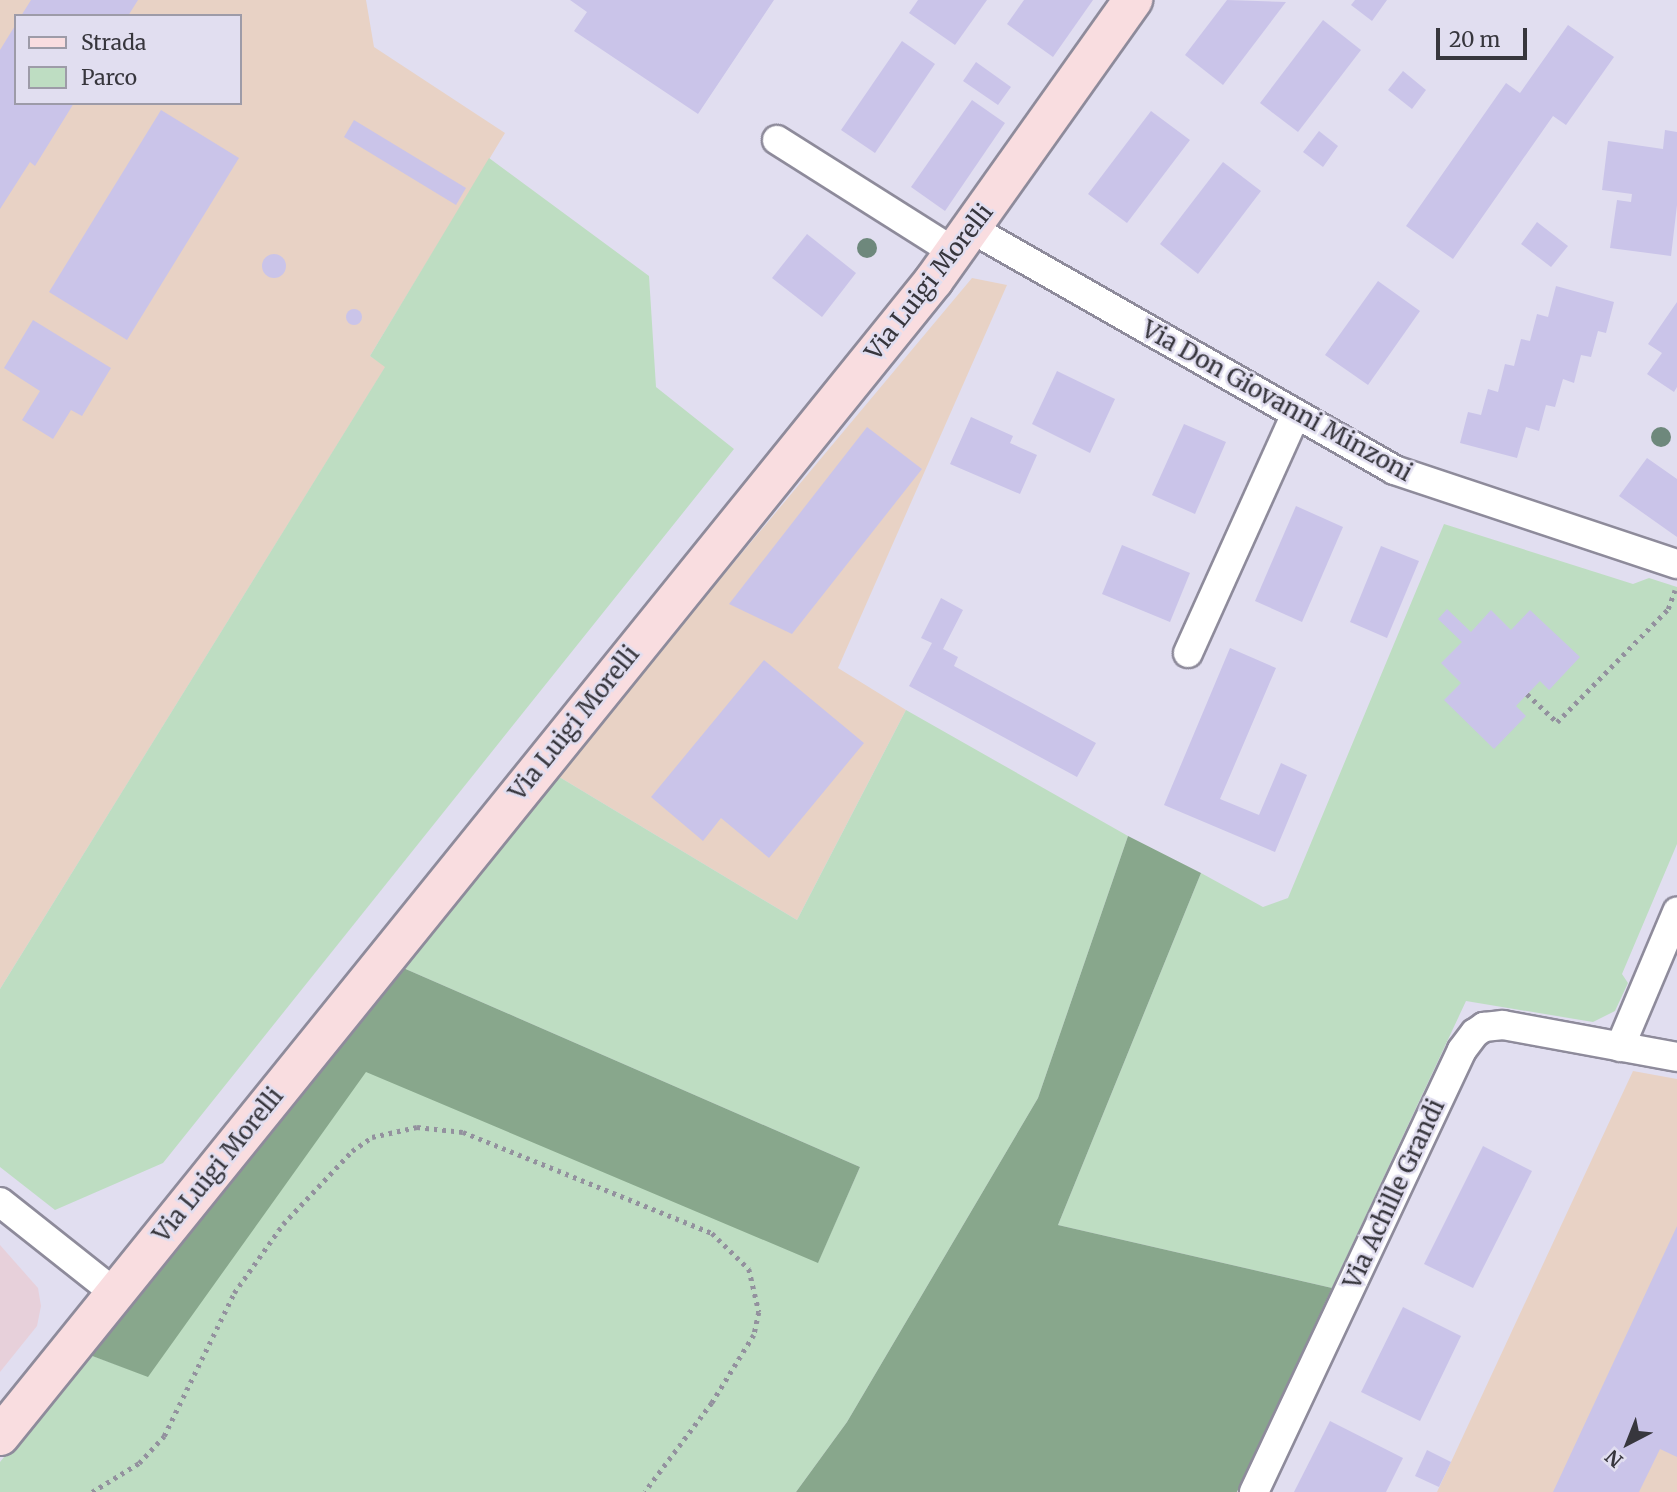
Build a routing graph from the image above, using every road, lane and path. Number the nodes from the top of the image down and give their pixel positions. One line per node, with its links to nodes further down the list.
1 (1133, 0): 3 (street, Via Luigi Morelli)
2 (777, 140): 3 (street, Via Don Giovanni Minzoni)
3 (953, 254): 4 (street, Via Don Giovanni Minzoni); 12 (street, Via Luigi Morelli)
4 (1295, 416): 5 (street, Via Don Giovanni Minzoni); 6 (street)
5 (1676, 575): 7 (path)
6 (1188, 653)
7 (1527, 694)
8 (1677, 912): 9 (street)
9 (1620, 1047): 10 (street, Via Achille Grandi); 16 (street, Via Achille Grandi)
10 (1677, 1057)
11 (0, 1202): 12 (street)
12 (115, 1293): 13 (street, Via Luigi Morelli)
13 (0, 1436)
14 (92, 1492): 15 (path)
15 (645, 1492)
16 (1254, 1492)

